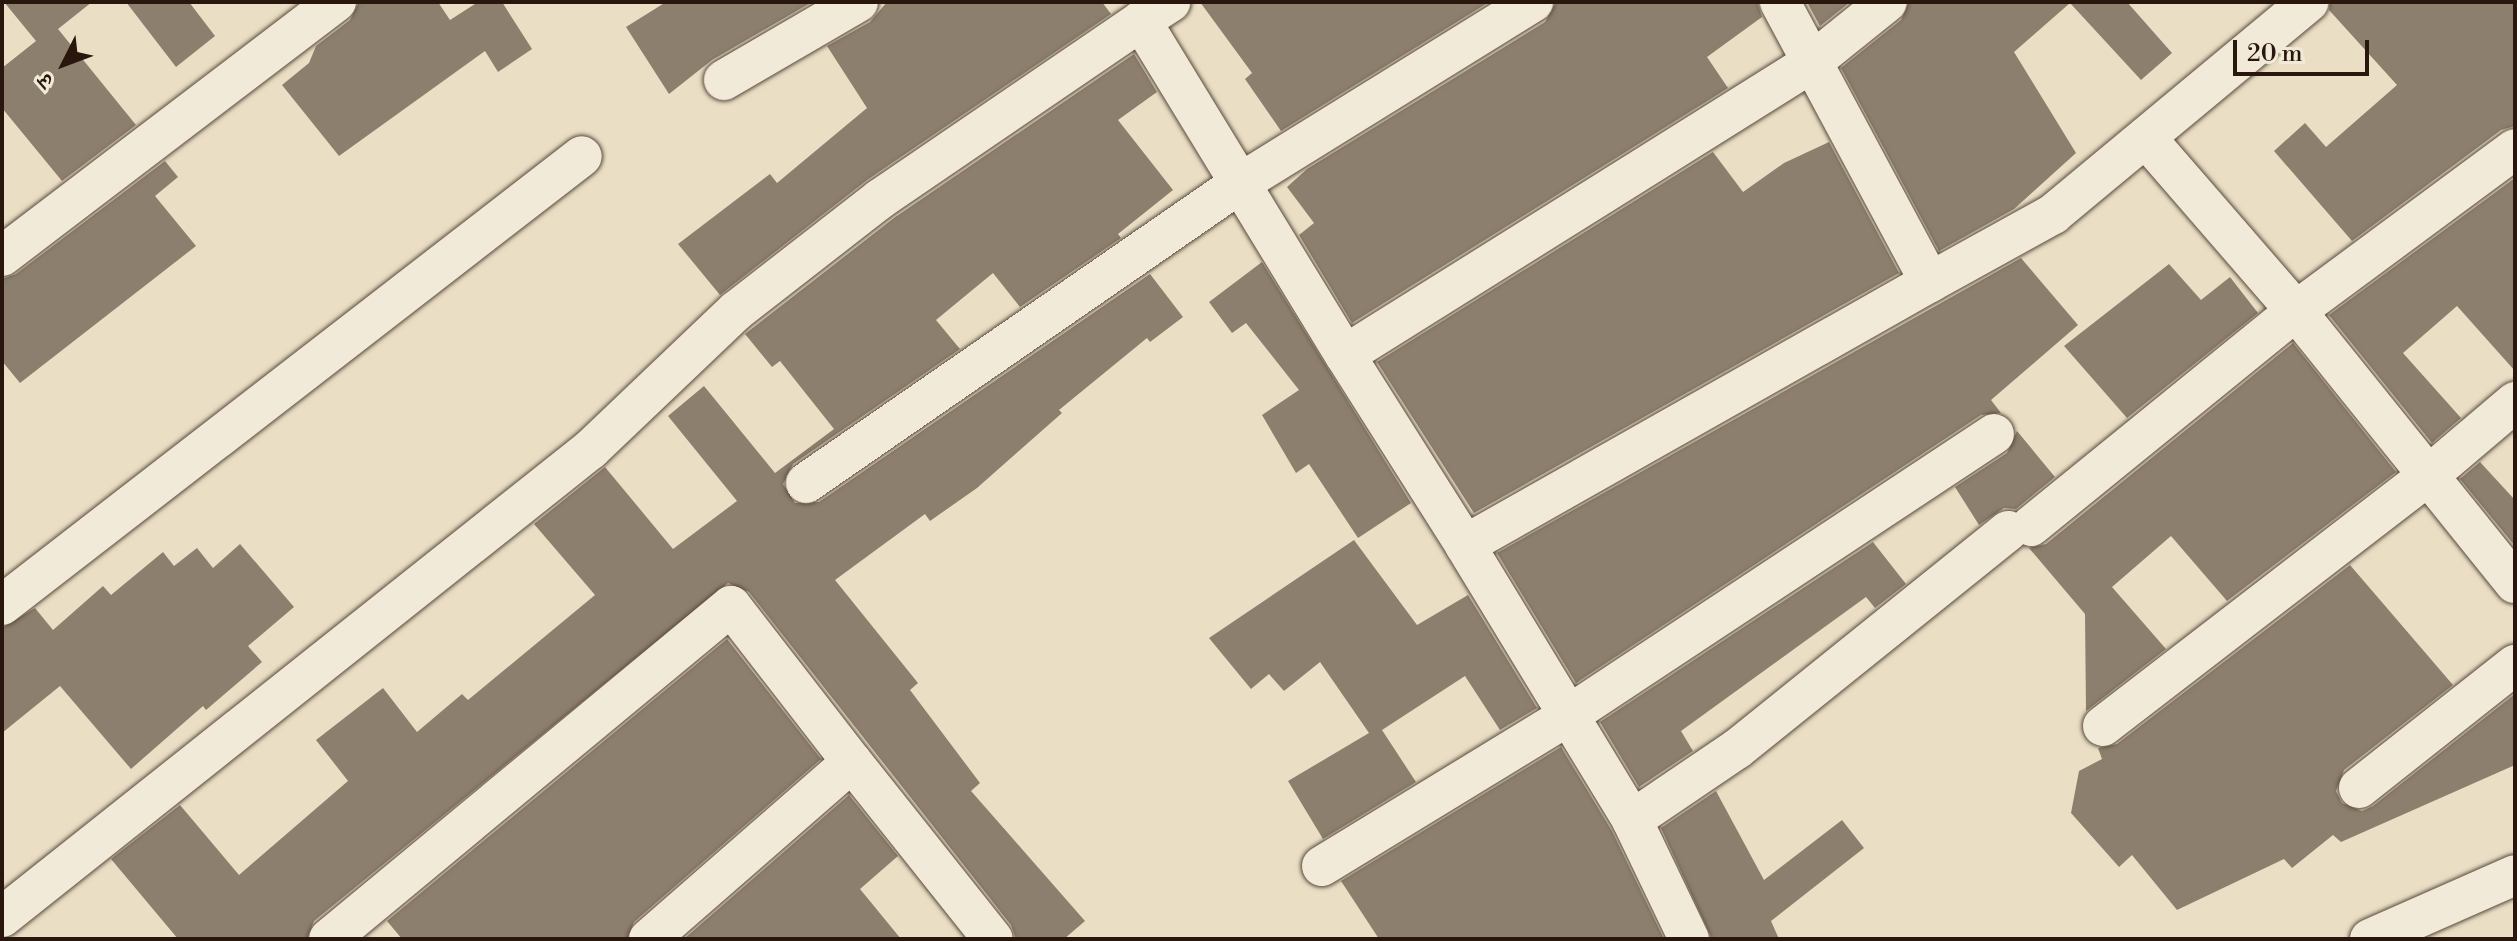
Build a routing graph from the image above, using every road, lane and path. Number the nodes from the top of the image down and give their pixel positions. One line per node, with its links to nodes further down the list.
1 (336, 2): 14 (street)
2 (858, 2): 9 (street)
3 (1533, 2): 13 (street)
4 (1780, 2): 8 (street)
5 (1887, 2): 8 (street)
6 (2308, 2): 10 (street)
7 (1156, 12): 13 (street); 33 (street)
8 (1811, 63): 15 (street); 17 (street)
9 (724, 80)
10 (2146, 138): 15 (street); 16 (street)
11 (2515, 149): 16 (street)
12 (582, 156): 24 (street)
13 (1239, 184): 17 (street); 21 (street)
14 (2, 256)
15 (1930, 282): 22 (street)
16 (2296, 311): 20 (street); 30 (street)
17 (1345, 355): 22 (street)
18 (2515, 402): 20 (street)
19 (1994, 434): 26 (street)
20 (2429, 475): 23 (street); 27 (street)
21 (806, 483)
22 (1465, 545): 26 (street)
23 (2515, 583)
24 (2, 605)
25 (2515, 665): 29 (street)
26 (1566, 717): 30 (street); 31 (street)
27 (2103, 726)
28 (852, 762): 34 (street); 35 (street); 36 (street)
29 (2359, 788)
30 (1632, 820): 37 (street)
31 (1322, 866)
32 (2515, 875): 38 (street)
33 (2, 917)
34 (329, 939)
35 (649, 939)
36 (993, 939)
37 (1689, 939)
38 (2370, 939)

